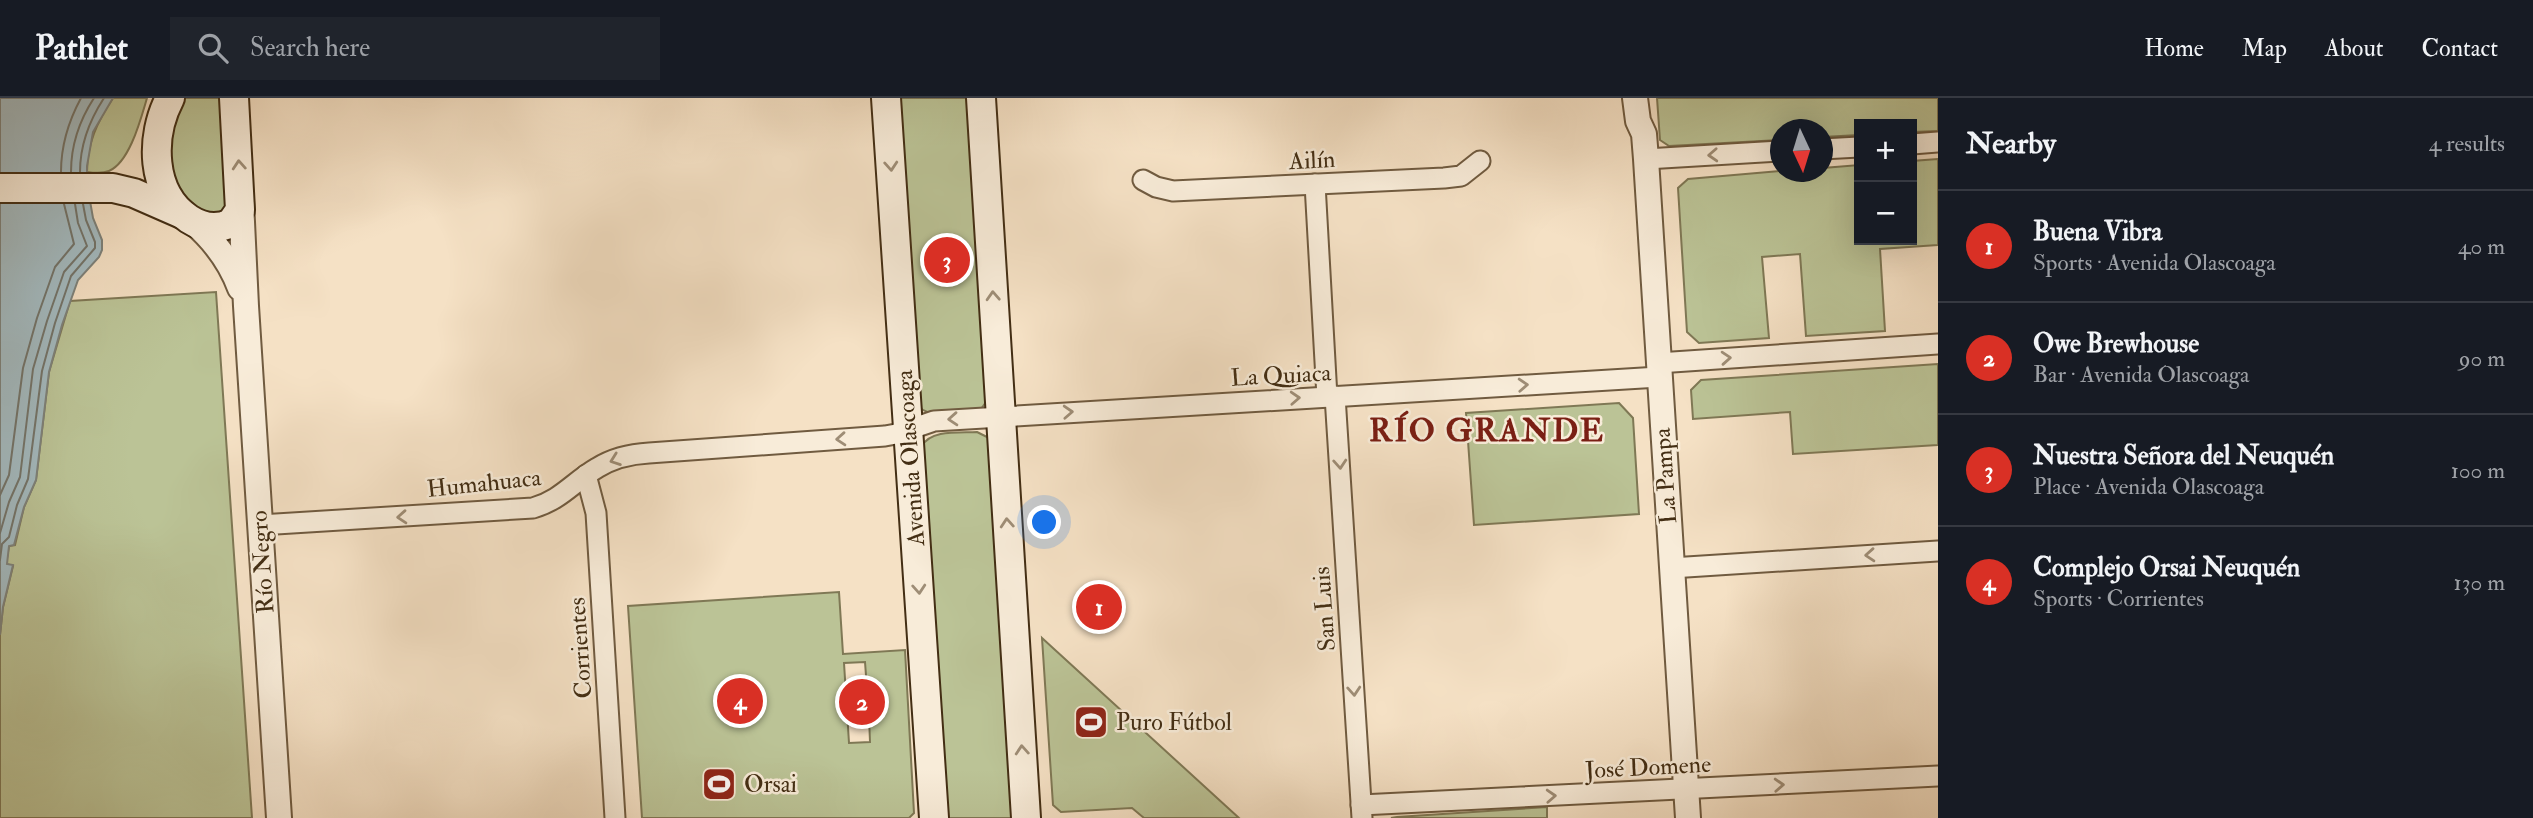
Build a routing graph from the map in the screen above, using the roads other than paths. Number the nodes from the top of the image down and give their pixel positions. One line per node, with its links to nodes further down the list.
1 (170, 98): 7 (main road, Río Negro)
2 (234, 98): 20 (main road, Río Negro, one-way to 2)
3 (886, 98): 27 (main road, Avenida Olascoaga, one-way to 27)
4 (981, 98): 26 (main road, one-way to 4)
5 (1635, 98): 8 (street, La Pampa)
6 (1650, 98): 8 (street, La Pampa)
7 (157, 134): 19 (main road); 21 (main road, Río Negro)
8 (1644, 134): 14 (street, La Pampa)
9 (1938, 142): 10 (street)
10 (1917, 144)
11 (1854, 147): 12 (street)
12 (1833, 148)
13 (1770, 152): 14 (street, one-way to 14)
14 (1646, 159): 24 (street, La Pampa)
15 (1480, 161): 17 (street, Ailín)
16 (1143, 180): 17 (street, Ailín)
17 (1315, 184): 25 (street, San Luis)
18 (0, 188): 19 (main road)
19 (105, 188): 21 (main road)
20 (241, 201): 21 (main road); 22 (street, Río Negro)
21 (189, 218): 22 (street, Río Negro)
22 (246, 306): 29 (street, Río Negro)
23 (1938, 344): 24 (street, La Quiaca, one-way to 23)
24 (1659, 370): 25 (street, La Quiaca, one-way to 24); 31 (street, La Pampa)
25 (1331, 396): 26 (street, La Quiaca, one-way to 25); 34 (street, San Luis, one-way to 34)
26 (1000, 416): 27 (street, La Quiaca, one-way to 27); 38 (main road, one-way to 26)
27 (908, 430): 28 (street, Humahuaca, one-way to 28); 37 (main road, Avenida Olascoaga, one-way to 37)
28 (586, 475): 29 (street, Humahuaca, one-way to 29); 36 (street, Corrientes)
29 (260, 526): 35 (street, Río Negro)
30 (1938, 551): 31 (street, one-way to 31)
31 (1671, 568): 33 (street, La Pampa)
32 (1938, 776): 33 (street, José Domene, one-way to 32)
33 (1687, 790): 34 (street, José Domene, one-way to 33); 39 (street, La Pampa)
34 (1361, 811)
35 (279, 818)
36 (615, 818)
37 (934, 818)
38 (1026, 818)
39 (1688, 818)

